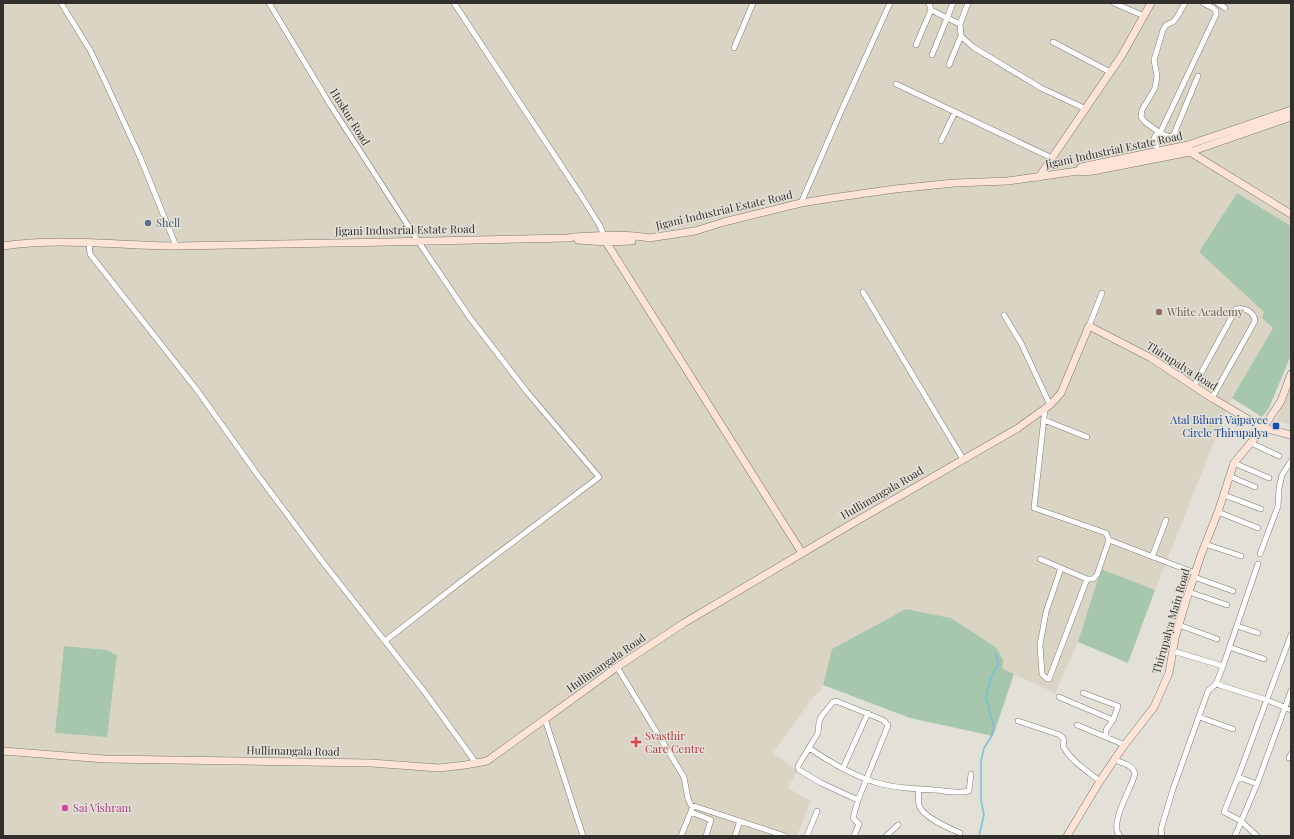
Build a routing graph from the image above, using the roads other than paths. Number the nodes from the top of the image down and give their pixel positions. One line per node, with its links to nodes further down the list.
1 (61, 3): 45 (street)
2 (268, 3): 42 (street, Huskur Road)
3 (454, 3): 41 (street)
4 (753, 3): 22 (street)
5 (890, 3): 39 (street)
6 (929, 3): 15 (street)
7 (953, 3): 17 (street)
8 (968, 3): 18 (street)
9 (1114, 3): 16 (street)
10 (1151, 3): 16 (street)
11 (1185, 3): 32 (street)
12 (1202, 3): 32 (street)
13 (1218, 3): 14 (street)
14 (1225, 8)
15 (931, 10): 17 (street); 21 (street)
16 (1144, 16): 25 (street)
17 (948, 18): 18 (street); 23 (street)
18 (960, 24): 19 (street)
19 (961, 36): 24 (street); 28 (street)
20 (1053, 42): 25 (street)
21 (916, 45)
22 (734, 48)
23 (932, 55)
24 (949, 65)
25 (1110, 72): 28 (street)
26 (1198, 76): 32 (street)
27 (896, 84): 30 (street)
28 (1086, 109): 36 (street)
29 (1291, 110): 34 (street, Jigani Industrial Estate Road)
30 (956, 112): 33 (street); 36 (street)
31 (1291, 117): 34 (street, Jigani Industrial Estate Road)
32 (1160, 133): 35 (street)
33 (941, 141)
34 (1189, 148): 35 (street, Jigani Industrial Estate Road); 37 (street, Jigani Industrial Estate Road); 40 (street)
35 (1158, 151): 37 (street, Jigani Industrial Estate Road)
36 (1052, 158): 38 (street)
37 (1078, 171): 38 (street, Jigani Industrial Estate Road)
38 (1039, 177): 39 (street, Jigani Industrial Estate Road)
39 (801, 203): 41 (street, Jigani Industrial Estate Road)
40 (1291, 214)
41 (605, 239): 42 (street, Jigani Industrial Estate Road); 73 (street)
42 (418, 241): 45 (street, Jigani Industrial Estate Road); 90 (street, Huskur Road)
43 (89, 243): 44 (street, Jigani Industrial Estate Road); 45 (street, Jigani Industrial Estate Road); 90 (street)
44 (3, 246)
45 (176, 246)
46 (863, 292): 60 (street)
47 (1102, 293): 49 (street, Hullimangala Road)
48 (1004, 315): 53 (street)
49 (1089, 326): 51 (street, Thirupalya Road); 53 (street, Hullimangala Road)
50 (1291, 374): 55 (street, Thirupalya Main Road)
51 (1194, 386): 52 (street, Thirupalya Road); 52 (street)
52 (1212, 398): 55 (street, Thirupalya Road)
53 (1048, 407): 54 (street); 60 (street, Hullimangala Road)
54 (1044, 420): 57 (street); 71 (street)
55 (1263, 428): 56 (street); 58 (street, Thirupalya Main Road)
56 (1291, 435)
57 (1087, 436)
58 (1251, 443): 59 (street); 62 (street, Thirupalya Main Road)
59 (1278, 456)
60 (964, 459): 73 (street, Hullimangala Road)
61 (1291, 460): 74 (street)
62 (1234, 463): 63 (street, Thirupalya Main Road); 64 (street)
63 (1229, 476): 65 (street); 66 (street, Thirupalya Main Road)
64 (1269, 478)
65 (1255, 487)
66 (1224, 495): 67 (street); 68 (street, Thirupalya Main Road)
67 (1262, 509)
68 (1218, 512): 70 (street); 72 (street, Thirupalya Main Road)
69 (1166, 520): 75 (street)
70 (1258, 528)
71 (1109, 540): 75 (street); 81 (street)
72 (1205, 544): 76 (street); 80 (street, Thirupalya Main Road)
73 (802, 553): 95 (street, Hullimangala Road)
74 (1260, 554)
75 (1152, 556): 80 (street)
76 (1240, 556)
77 (1040, 559): 79 (street)
78 (1258, 564): 86 (street)
79 (1061, 568): 81 (street); 81 (street)
80 (1194, 575): 82 (street); 83 (street, Thirupalya Main Road)
81 (1087, 579)
82 (1233, 591)
83 (1189, 592): 84 (street); 85 (street, Thirupalya Main Road)
84 (1227, 605)
85 (1179, 626): 89 (street); 92 (street, Thirupalya Main Road)
86 (1236, 626): 87 (street); 91 (street)
87 (1258, 633)
88 (1291, 635): 100 (street)
89 (1217, 640)
90 (385, 641): 115 (street)
91 (1230, 647): 93 (street); 94 (street)
92 (1173, 651): 94 (street); 111 (street, Thirupalya Main Road)
93 (1264, 659)
94 (1223, 666): 96 (street)
95 (617, 667): 105 (street, Hullimangala Road); 124 (street)
96 (1216, 684): 100 (street); 104 (street)
97 (1291, 691): 101 (street)
98 (1083, 693): 106 (street)
99 (1059, 698): 106 (street)
100 (1267, 700): 101 (street); 118 (street)
101 (1285, 708): 102 (street); 121 (street)
102 (1291, 710)
103 (868, 713): 112 (street); 116 (street); 119 (street)
104 (1199, 717): 109 (street); 143 (street)
105 (545, 719): 115 (street, Hullimangala Road); 132 (street)
106 (1113, 720): 110 (street)
107 (1018, 721): 120 (street)
108 (1077, 726): 110 (street)
109 (1233, 729)
110 (1106, 737): 111 (street)
111 (1125, 745): 114 (street, Thirupalya Main Road)
112 (809, 748): 116 (street); 123 (street)
113 (3, 752): 115 (street, Hullimangala Road)
114 (1115, 760): 120 (street, Thirupalya Main Road); 142 (street)
115 (476, 763)
116 (843, 768): 119 (street)
117 (971, 774): 122 (street)
118 (1238, 778): 121 (street); 128 (street)
119 (866, 779): 122 (street); 123 (street)
120 (1100, 781): 141 (street, Thirupalya Main Road)
121 (1257, 784): 128 (street)
122 (918, 789): 131 (street)
123 (858, 800): 139 (street)
124 (693, 806): 126 (street); 127 (street)
125 (817, 811): 138 (street)
126 (691, 812): 133 (street); 134 (street)
127 (740, 821): 130 (street); 135 (street)
128 (1241, 822): 144 (street); 145 (street)
129 (898, 825): 140 (street)
130 (764, 829): 136 (street); 137 (street)
131 (960, 833)
132 (583, 836)
133 (681, 836)
134 (706, 836)
135 (735, 836)
136 (761, 836)
137 (784, 836)
138 (807, 836)
139 (854, 836)
140 (886, 836)
141 (1067, 836)
142 (1120, 836)
143 (1162, 836)
144 (1235, 836)
145 (1257, 836)

